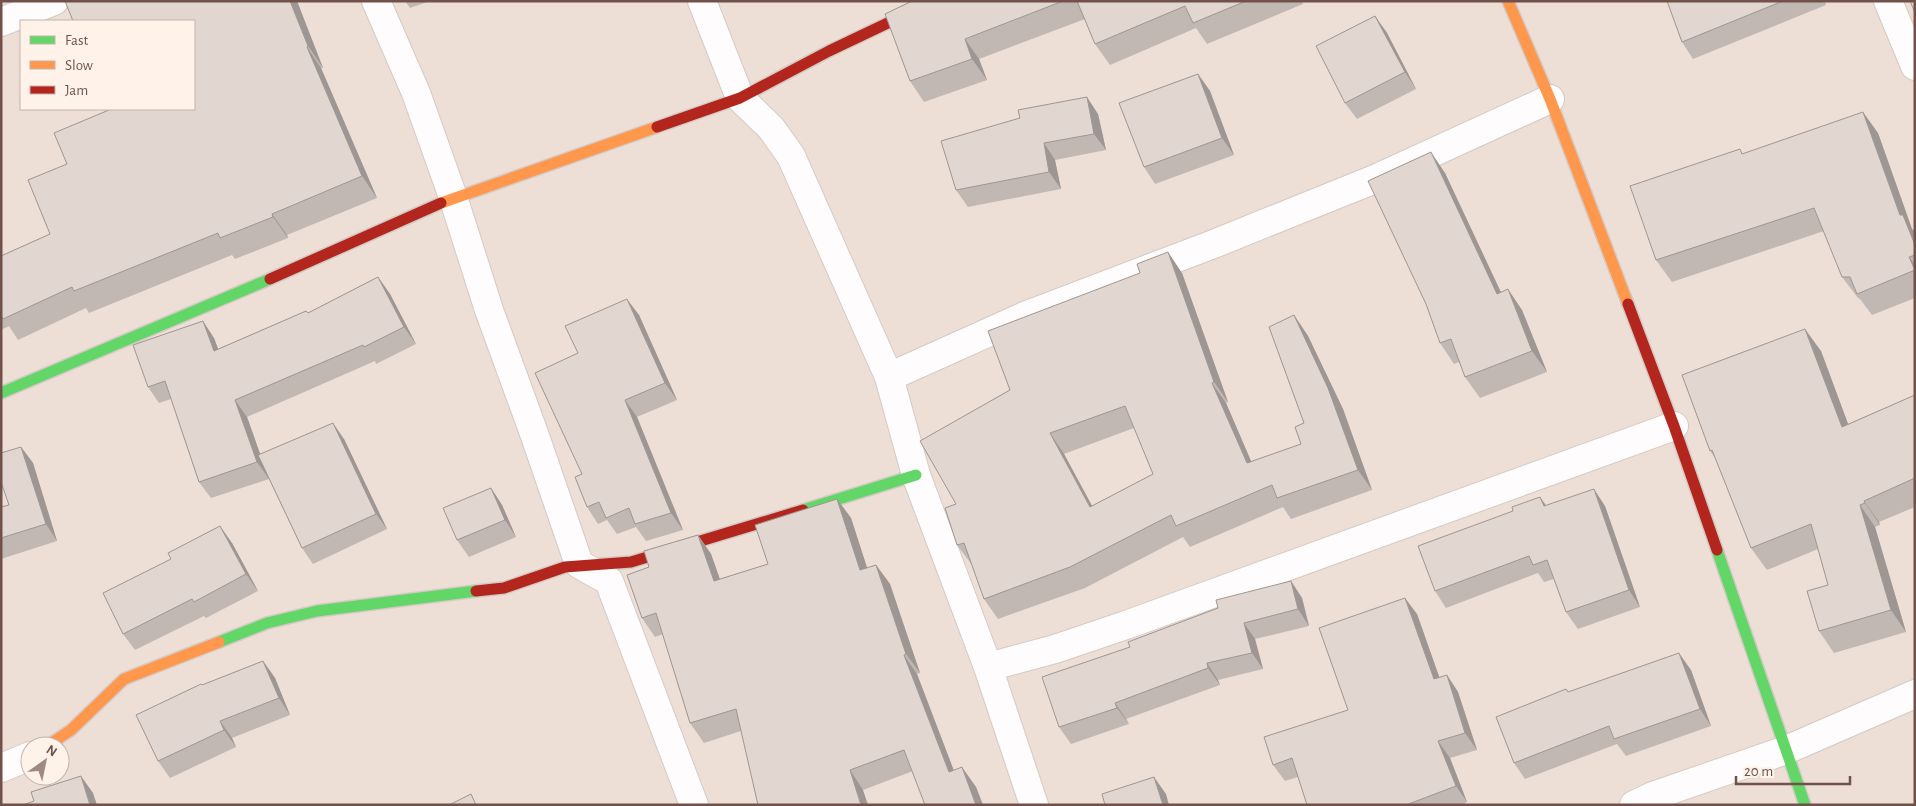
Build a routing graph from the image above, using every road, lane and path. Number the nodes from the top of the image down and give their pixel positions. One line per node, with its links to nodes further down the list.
1 (54, 1): 7 (street)
2 (376, 1): 11 (street)
3 (702, 1): 9 (street)
4 (934, 1): 9 (street)
5 (1508, 1): 10 (street)
6 (1888, 1): 8 (street)
7 (1, 22)
8 (1915, 66)
9 (740, 98): 11 (street); 12 (street)
10 (1550, 99): 12 (street); 14 (street)
11 (453, 197): 13 (street); 16 (street)
12 (889, 377): 15 (street)
13 (1, 393)
14 (1674, 426): 17 (street); 20 (street)
15 (916, 474): 16 (street); 17 (street)
16 (579, 564): 19 (street); 23 (street)
17 (988, 667): 24 (street)
18 (1915, 694): 20 (street)
19 (62, 736)
20 (1786, 750): 25 (street); 26 (street)
21 (20, 760): 22 (street)
22 (1, 768)
23 (694, 805)
24 (1034, 805)
25 (1634, 805)
26 (1805, 805)

